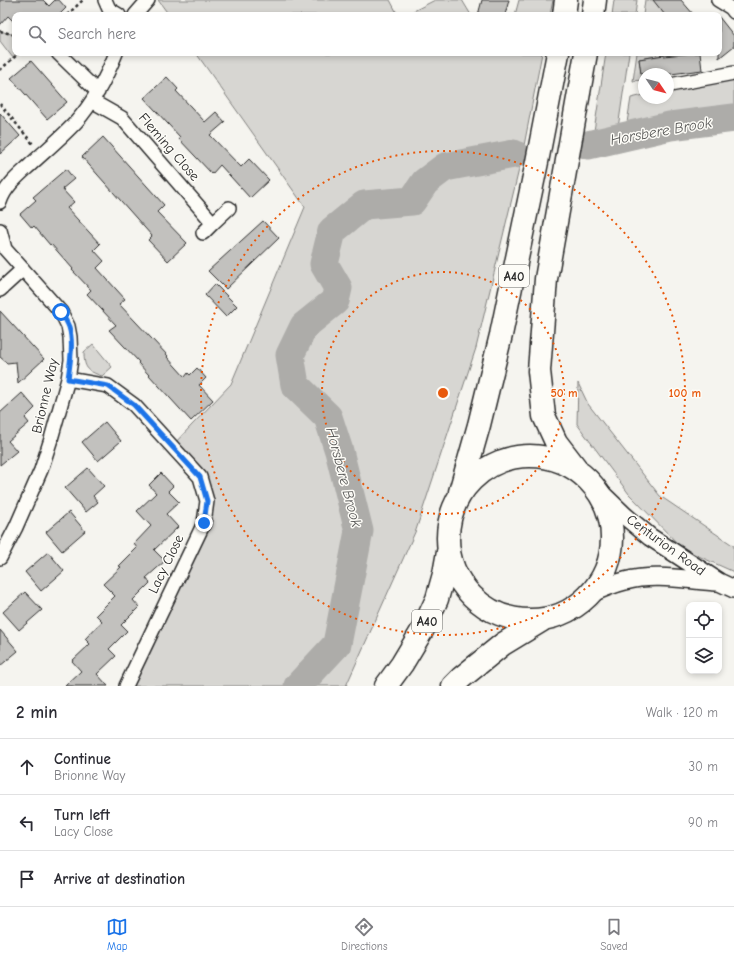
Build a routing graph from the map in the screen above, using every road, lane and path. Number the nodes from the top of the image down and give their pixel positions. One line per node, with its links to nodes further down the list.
1 (83, 0): 7 (path)
2 (104, 0): 8 (street)
3 (148, 0): 9 (street)
4 (566, 0): 10 (highway)
5 (595, 0): 11 (highway)
6 (718, 0): 12 (street)
7 (70, 12)
8 (114, 12)
9 (138, 12)
10 (564, 12)
11 (593, 12)
12 (734, 12)
13 (0, 31): 14 (path)
14 (12, 34)
15 (16, 56): 20 (path)
16 (61, 56): 23 (street)
17 (115, 56): 23 (street)
18 (557, 56): 36 (highway, A40)
19 (585, 56): 34 (highway, A40)
20 (0, 70)
21 (734, 73): 22 (street)
22 (674, 85)
23 (95, 96): 25 (street); 28 (street, Fleming Close)
24 (0, 104): 25 (path)
25 (42, 154): 26 (street)
26 (0, 202)
27 (229, 208): 28 (street)
28 (213, 222): 30 (street)
29 (0, 230): 31 (street, Brionne Way)
30 (203, 233)
31 (23, 269): 32 (street); 33 (street, Brionne Way)
32 (0, 290)
33 (68, 379): 38 (street, Brionne Way); 42 (street, Lacy Close)
34 (576, 470): 35 (highway); 36 (highway)
35 (597, 489): 39 (street, Centurion Road); 40 (highway)
36 (459, 497): 37 (highway)
37 (448, 547): 41 (highway); 43 (highway, A40)
38 (0, 558)
39 (726, 586): 40 (street, Centurion Road)
40 (590, 594): 41 (highway)
41 (545, 619): 44 (highway)
42 (126, 686)
43 (386, 686)
44 (454, 686)

